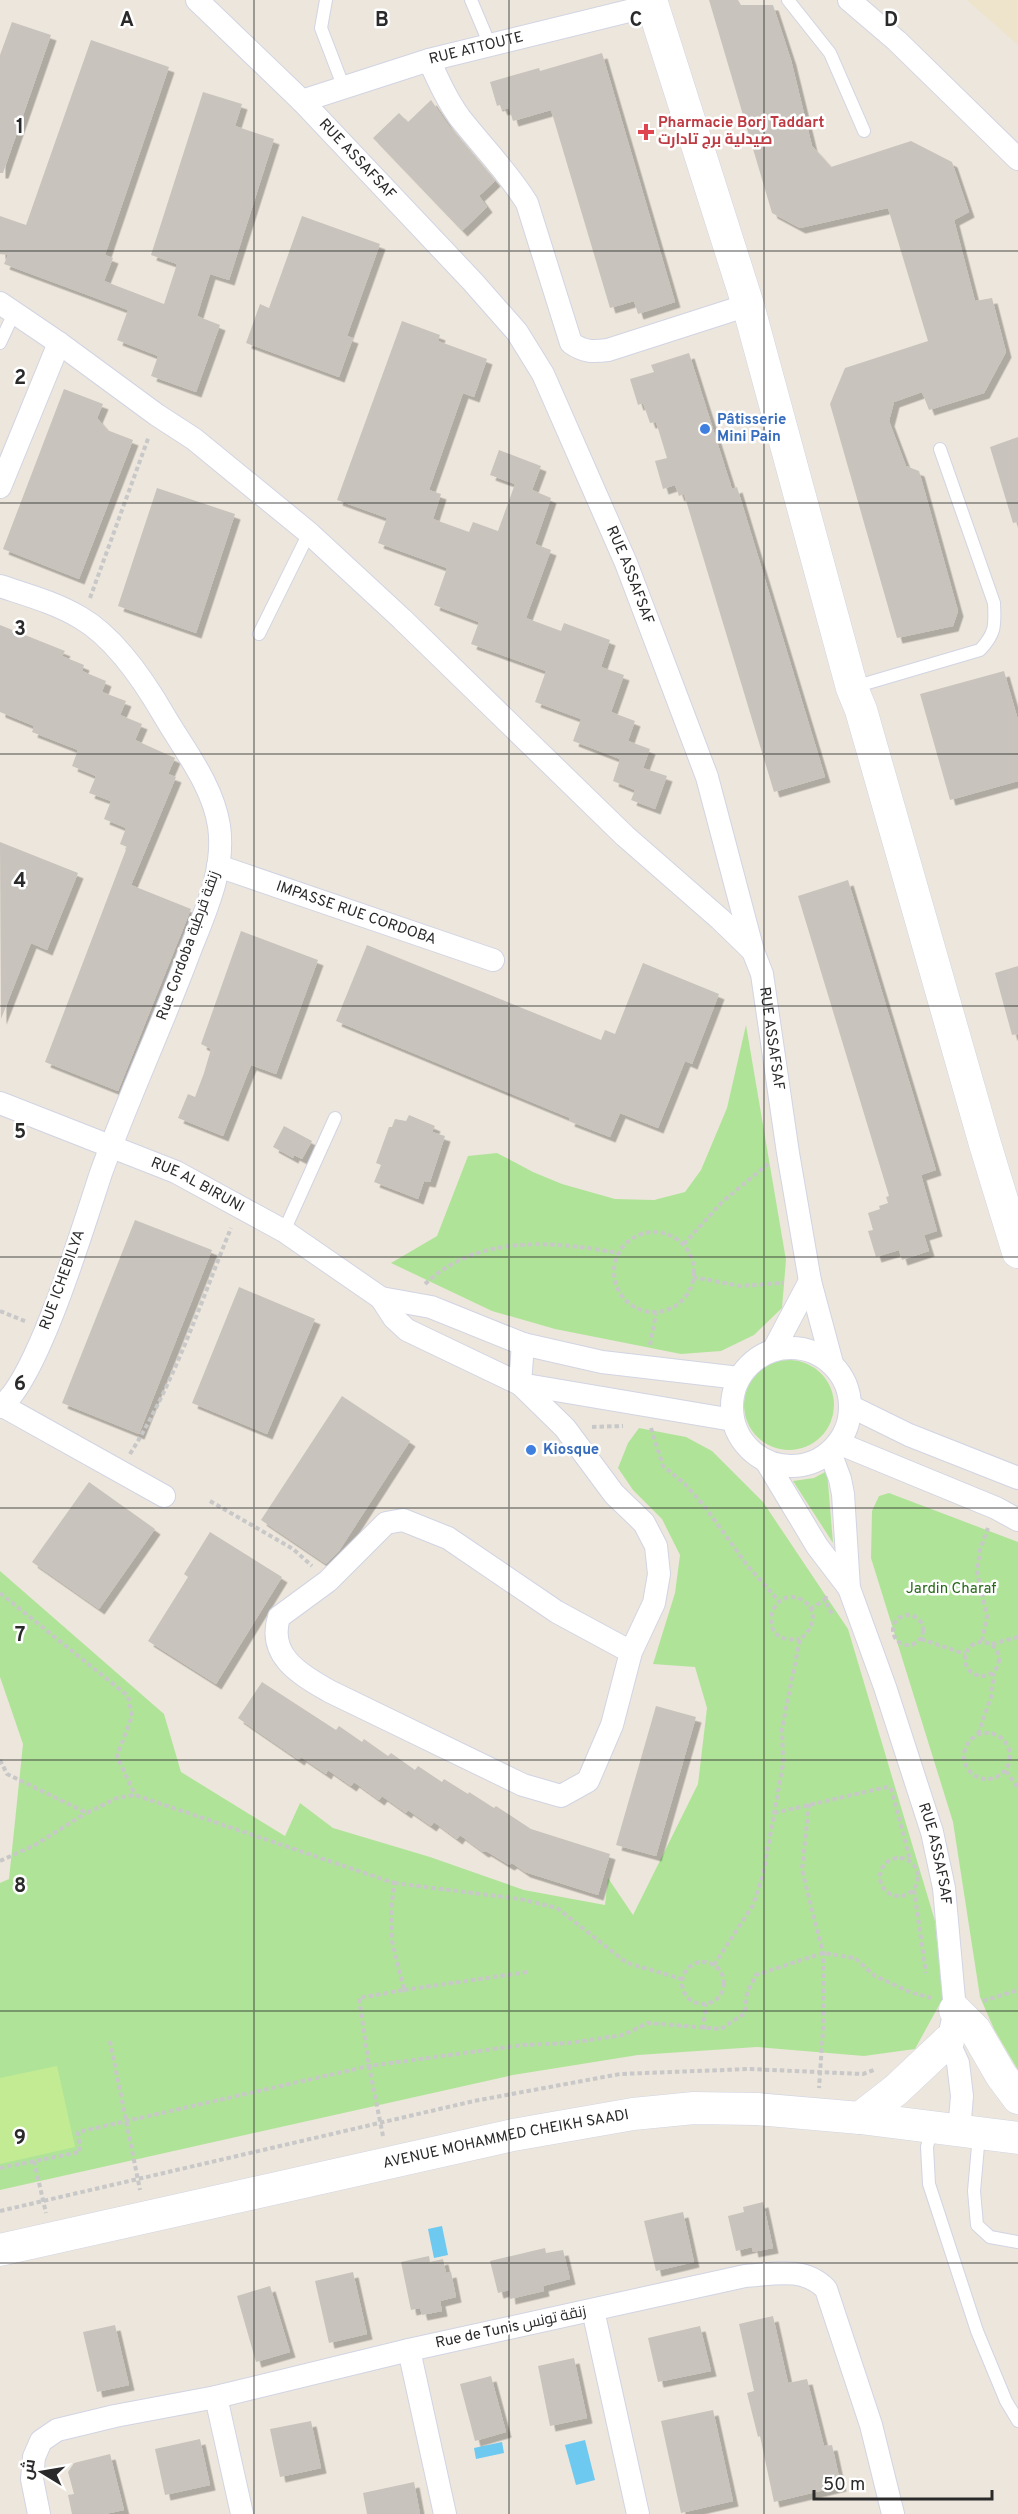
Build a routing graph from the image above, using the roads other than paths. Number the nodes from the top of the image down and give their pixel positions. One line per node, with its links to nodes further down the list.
1 (197, 0): 10 (street, RUE ASSAFSAF)
2 (326, 0): 9 (lane)
3 (471, 0): 7 (lane)
4 (788, 0): 11 (lane)
5 (849, 0): 12 (street)
6 (657, 2): 7 (street, RUE ATTOUTE); 13 (main road)
7 (490, 45): 8 (street, RUE ATTOUTE)
8 (429, 60): 9 (street, RUE ATTOUTE); 13 (street)
9 (344, 88): 10 (street, RUE ATTOUTE)
10 (302, 101): 24 (street, RUE ASSAFSAF)
11 (864, 130)
12 (1018, 159)
13 (748, 305): 22 (main road)
14 (7, 308): 15 (lane); 16 (street)
15 (0, 343)
16 (60, 343): 18 (street); 19 (street)
17 (940, 449): 22 (lane)
18 (0, 487)
19 (309, 533): 21 (lane); 24 (street)
20 (0, 586): 23 (street, Rue Cordoba زنقة قرطبة)
21 (259, 634)
22 (852, 688): 30 (main road)
23 (218, 866): 25 (street, IMPASSE RUE CORDOBA); 28 (street, Rue Cordoba زنقة قرطبة)
24 (753, 951): 31 (street, RUE ASSAFSAF)
25 (494, 960)
26 (0, 1103): 28 (street, RUE AL BIRUNI)
27 (335, 1118): 29 (lane)
28 (111, 1145): 29 (street, RUE AL BIRUNI); 38 (street, RUE ICHEBILYA)
29 (284, 1231): 32 (street, RUE AL BIRUNI)
30 (1018, 1252)
31 (810, 1281): 34 (street); 35 (street, RUE ASSAFSAF)
32 (381, 1298): 33 (street); 37 (street)
33 (523, 1344): 36 (street); 37 (street)
34 (774, 1349): 35 (street); 36 (street)
35 (832, 1363): 39 (street)
36 (739, 1378): 40 (street)
37 (520, 1384): 40 (street); 47 (street)
38 (2, 1406): 44 (street)
39 (850, 1406): 41 (street); 43 (street)
40 (733, 1420): 42 (street)
41 (834, 1447): 42 (street); 45 (street); 46 (street, RUE ASSAFSAF)
42 (766, 1461): 46 (street, RUE ASSAFSAF)
43 (1018, 1478)
44 (164, 1496)
45 (1018, 1520)
46 (849, 1588): 48 (street, RUE ASSAFSAF)
47 (631, 1652): 47 (street)
48 (942, 2003): 49 (street, RUE ASSAFSAF); 50 (main road)
49 (948, 2041): 51 (main road); 52 (street)
50 (1018, 2098)
51 (860, 2118): 52 (main road, AVENUE MOHAMMED CHEIKH SAADI); 55 (main road, AVENUE MOHAMMED CHEIKH SAADI)
52 (956, 2130): 53 (main road, AVENUE MOHAMMED CHEIKH SAADI); 54 (lane); 59 (lane)
53 (1018, 2138)
54 (1018, 2242)
55 (0, 2250)
56 (593, 2310): 57 (street, Rue de Tunis زنقة تونس); 63 (street); 64 (street, Rue de Tunis زنقة تونس)
57 (409, 2350): 58 (street, Rue de Tunis زنقة تونس); 62 (street)
58 (216, 2397): 60 (street, Rue de Tunis زنقة تونس); 61 (street)
59 (1018, 2421)
60 (39, 2514)
61 (242, 2514)
62 (445, 2514)
63 (638, 2514)
64 (893, 2514)

